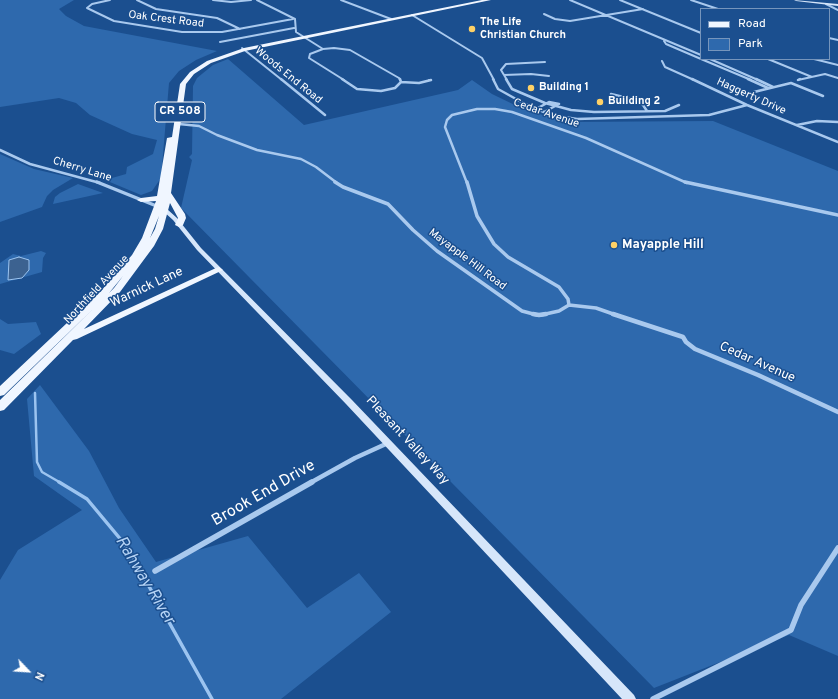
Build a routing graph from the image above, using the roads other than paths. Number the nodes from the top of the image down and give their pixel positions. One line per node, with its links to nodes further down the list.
1 (110, 0): 23 (street, Oak Crest Road)
2 (137, 0): 23 (street)
3 (214, 0): 4 (street)
4 (251, 0)
5 (257, 0): 20 (street)
6 (341, 0): 21 (street)
7 (489, 0): 18 (main road, Northfield Avenue / CR 508)
8 (570, 0): 19 (street)
9 (620, 0): 15 (street)
10 (691, 0): 14 (street)
11 (796, 0): 12 (main road)
12 (826, 4): 13 (main road); 16 (street)
13 (838, 5)
14 (715, 8)
15 (643, 9): 19 (street); 24 (street)
16 (838, 10)
17 (544, 14): 19 (street)
18 (412, 15): 21 (main road, Northfield Avenue / CR 508); 55 (street)
19 (606, 16): 26 (street)
20 (294, 18): 22 (street); 23 (street, Oak Crest Road)
21 (391, 19): 25 (main road, Northfield Avenue / CR 508)
22 (294, 28): 25 (street); 27 (street)
23 (240, 30)
24 (700, 33)
25 (303, 37): 28 (main road, Northfield Avenue / CR 508); 29 (street)
26 (663, 40): 30 (street); 31 (street)
27 (220, 42)
28 (243, 49): 58 (street, Woods End Road); 60 (main road, Northfield Avenue / CR 508); 64 (main road, Northfield Avenue / CR 508)
29 (323, 49): 45 (street); 45 (street)
30 (700, 55)
31 (700, 59)
32 (703, 60): 47 (street)
33 (712, 60): 46 (street)
34 (770, 60): 41 (street)
35 (818, 60): 38 (street)
36 (662, 61): 53 (street, Haggerty Drive)
37 (544, 62): 39 (street)
38 (838, 65)
39 (504, 75): 40 (street); 51 (street)
40 (549, 76)
41 (812, 77): 42 (street); 44 (street)
42 (838, 78)
43 (431, 80): 45 (street)
44 (798, 80)
45 (401, 82)
46 (774, 87): 47 (street); 50 (street)
47 (768, 88): 48 (street)
48 (754, 92)
49 (611, 94): 56 (street)
50 (823, 96)
51 (545, 104): 54 (street); 55 (street)
52 (678, 105): 56 (street)
53 (747, 105): 57 (street); 61 (street, Haggerty Drive)
54 (556, 106): 56 (street); 57 (street)
55 (536, 109): 57 (street)
56 (647, 111)
57 (544, 112)
58 (325, 116)
59 (838, 122): 61 (street)
60 (179, 124): 64 (main road, Northfield Avenue / CR 508); 70 (street, Mayapple Hill Road)
61 (796, 125): 62 (street, Haggerty Drive)
62 (838, 142)
63 (0, 150): 65 (street, Cherry Lane)
64 (164, 195): 65 (main road); 66 (main road, Northfield Avenue / CR 508); 68 (main road)
65 (141, 200): 66 (street, Cherry Lane)
66 (162, 209): 68 (main road, Pleasant Valley Way); 71 (main road, Northfield Avenue / CR 508)
67 (838, 215): 70 (street, Cedar Avenue)
68 (179, 225): 69 (main road, Pleasant Valley Way)
69 (219, 270): 72 (main road, Warnick Lane); 76 (main road, Pleasant Valley Way)
70 (569, 305): 75 (street, Cedar Avenue)
71 (74, 327): 72 (main road, Northfield Avenue / CR 508); 73 (main road, Northfield Avenue / CR 508)
72 (65, 342): 74 (main road, Northfield Avenue / CR 508)
73 (0, 392)
74 (0, 407)
75 (838, 412)
76 (388, 443): 78 (street, Brook End Drive); 79 (main road, Pleasant Valley Way)
77 (838, 548): 80 (street)
78 (154, 572)
79 (630, 699)
80 (653, 699)

